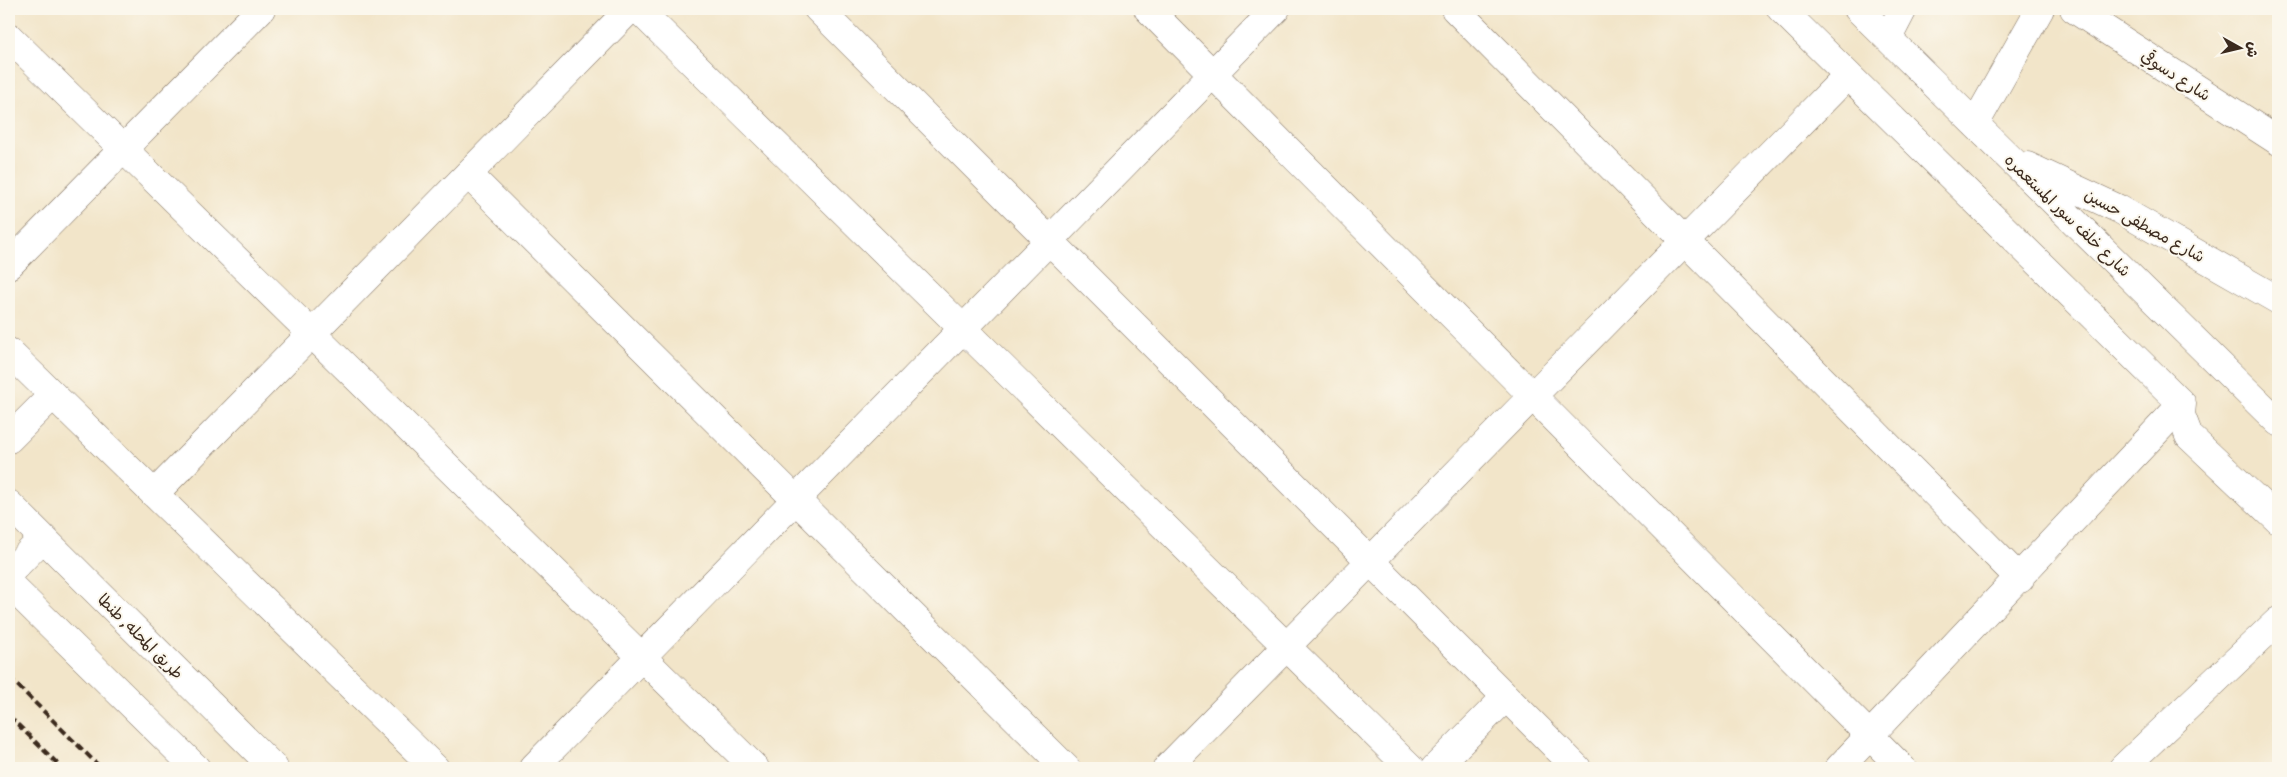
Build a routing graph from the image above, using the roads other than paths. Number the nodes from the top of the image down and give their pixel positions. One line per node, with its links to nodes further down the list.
1 (261, 9): 19 (street)
2 (630, 9): 21 (street)
3 (638, 9): 26 (street)
4 (818, 9): 22 (street)
5 (1148, 9): 15 (street)
6 (1276, 9): 15 (street)
7 (1455, 9): 23 (street)
8 (1781, 9): 16 (street)
9 (1858, 9): 14 (street, شارع خلف سور المستعمره)
10 (1903, 9): 14 (street)
11 (2040, 9): 17 (street)
12 (2074, 9): 18 (street, شارع دسوقي)
13 (9, 37): 19 (street)
14 (1888, 38): 17 (street, شارع خلف سور المستعمره)
15 (1212, 74): 22 (street); 30 (street)
16 (1848, 74): 23 (street); 31 (street)
17 (1975, 124): 20 (street, شارع خلف سور المستعمره)
18 (2278, 141)
19 (123, 149): 24 (street); 27 (street)
20 (2008, 156): 25 (street, شارع مصطفى حسين); 32 (street, شارع خلف سور المستعمره)
21 (468, 174): 27 (street); 35 (street)
22 (1049, 240): 26 (street); 39 (street)
23 (1684, 241): 30 (street); 41 (street)
24 (9, 266)
25 (2278, 300)
26 (963, 328): 35 (street); 44 (street)
27 (312, 334): 34 (street); 45 (street)
28 (9, 352): 29 (street)
29 (53, 395): 33 (street); 34 (street)
30 (1532, 396): 39 (street); 47 (street)
31 (2182, 404): 37 (street); 41 (street)
32 (2278, 422)
33 (9, 439)
34 (154, 494): 51 (street)
35 (796, 499): 45 (street); 54 (street)
36 (9, 504): 38 (street, طريق المحله, طنطا)
37 (2278, 520)
38 (43, 538): 40 (street); 50 (street, طريق المحله, طنطا)
39 (1370, 561): 44 (street); 46 (street)
40 (9, 572)
41 (2020, 579): 47 (street)
42 (9, 584): 49 (street)
43 (2278, 621): 60 (street)
44 (1287, 647): 55 (street); 56 (street)
45 (642, 657): 52 (street); 53 (street)
46 (1506, 697): 48 (street); 57 (street)
47 (1870, 736): 58 (street); 59 (street)
48 (1569, 766)
49 (196, 768)
50 (274, 768)
51 (436, 768)
52 (533, 768)
53 (756, 768)
54 (1066, 768)
55 (1167, 768)
56 (1410, 768)
57 (1435, 768)
58 (1839, 768)
59 (1902, 768)
60 (2123, 768)

